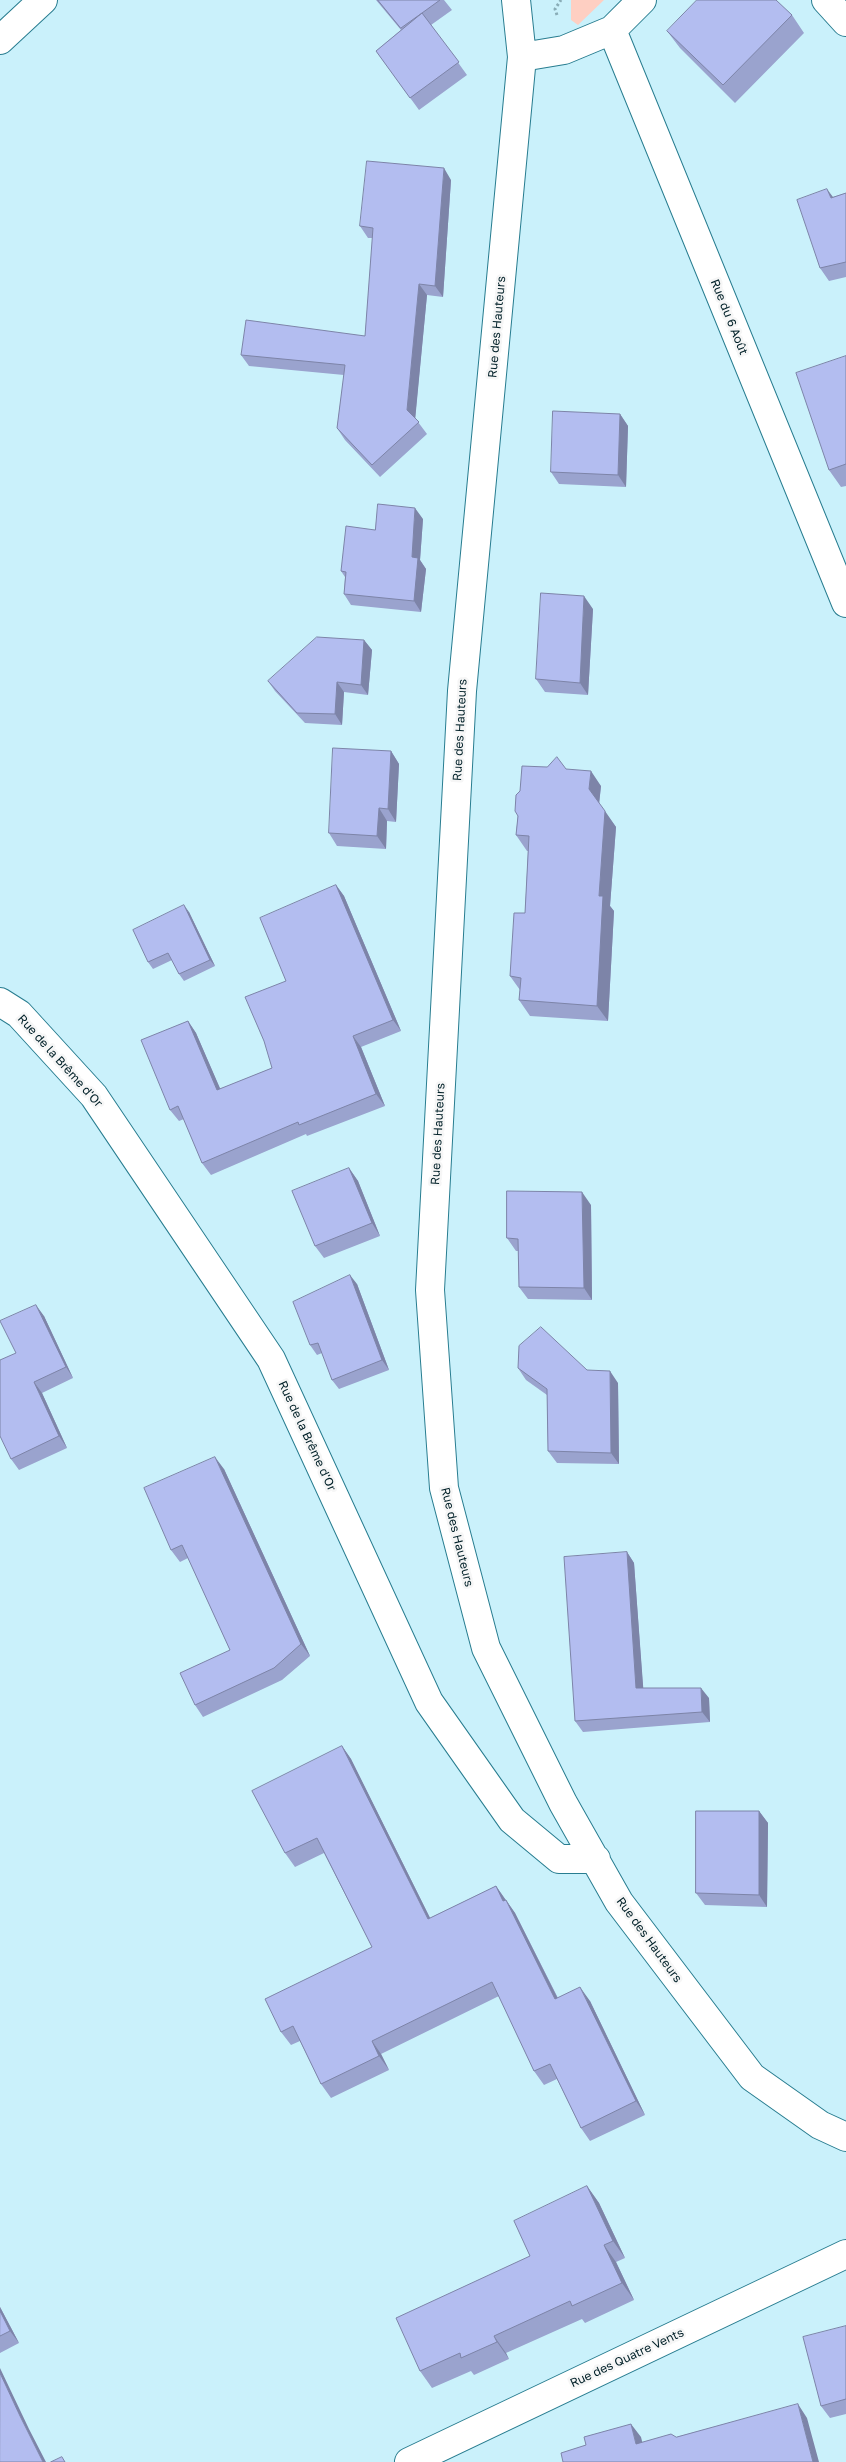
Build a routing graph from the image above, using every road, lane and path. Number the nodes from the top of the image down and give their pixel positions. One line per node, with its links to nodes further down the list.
1 (42, 0): 7 (street)
2 (516, 0): 8 (street, Rue des Hauteurs)
3 (642, 0): 6 (street)
4 (826, 0): 5 (street)
5 (846, 22)
6 (612, 30): 8 (street); 9 (street, Rue du 6 Août)
7 (0, 40)
8 (522, 58): 11 (street, Rue des Hauteurs)
9 (846, 603)
10 (0, 1002): 11 (street, Rue de la Brême d'Or)
11 (596, 1859): 12 (street, Rue des Hauteurs)
12 (846, 2137)
13 (846, 2254): 14 (street, Rue des Quatre Vents)
14 (409, 2462)

